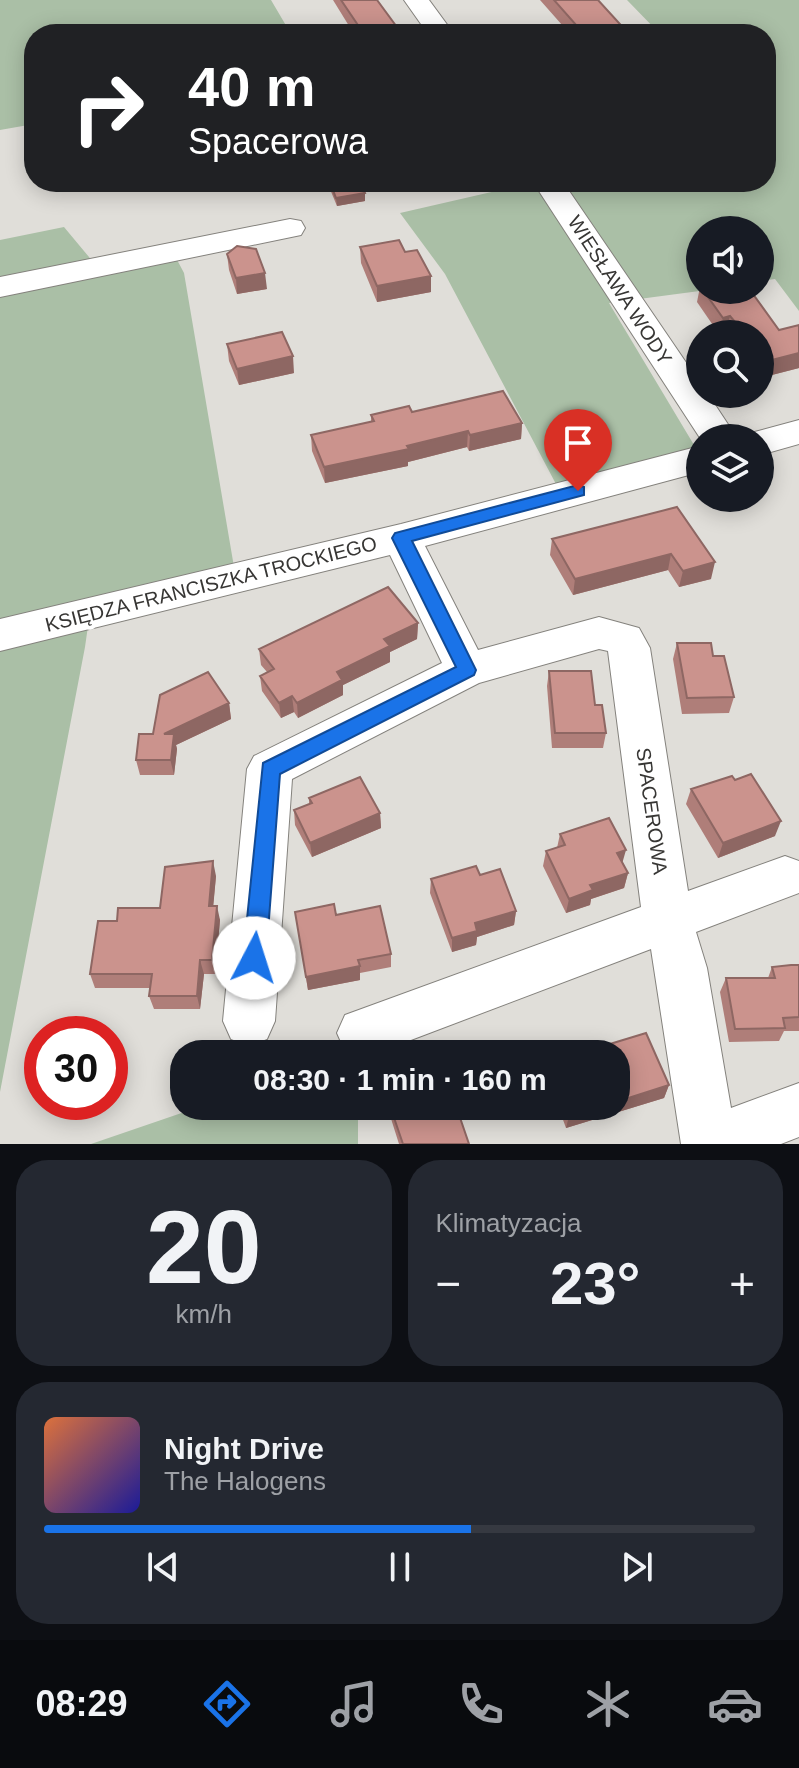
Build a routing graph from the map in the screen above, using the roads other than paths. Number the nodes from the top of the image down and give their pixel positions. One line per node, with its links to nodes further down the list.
1 (416, 0): 2 (street)
2 (434, 24)
3 (555, 192): 6 (street, WIESŁAWA WODY)
4 (290, 228): 5 (street)
5 (0, 287)
6 (710, 424)
7 (799, 432): 8 (street)
8 (774, 439)
9 (686, 463): 10 (street, KSIĘDZA FRANCISZKA TROCKIEGO)
10 (401, 538): 11 (street, KSIĘDZA FRANCISZKA TROCKIEGO); 12 (street)
11 (0, 635)
12 (467, 670): 14 (street, SPACEROWA); 15 (street, SPACEROWA)
13 (785, 877): 14 (street)
14 (668, 923): 16 (street); 18 (street, SPACEROWA)
15 (249, 1021)
16 (363, 1033)
17 (799, 1110): 18 (street, SPACEROWA)
18 (709, 1144)

